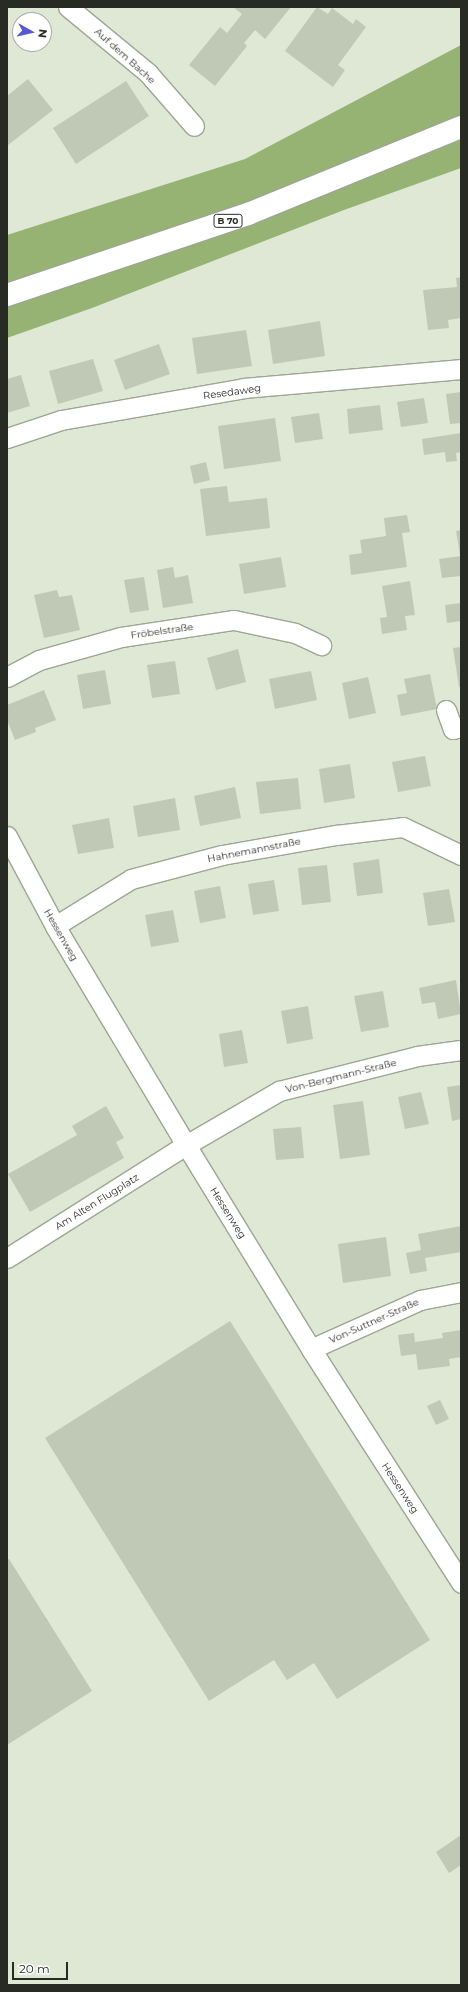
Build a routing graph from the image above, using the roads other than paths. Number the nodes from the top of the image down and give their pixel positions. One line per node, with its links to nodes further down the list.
1 (68, 7): 2 (street, Auf dem Bache)
2 (194, 126)
3 (456, 131): 4 (main road, B 70)
4 (7, 295)
5 (461, 369): 6 (street, Resedaweg)
6 (7, 438)
7 (321, 645): 8 (street, Fröbelstraße)
8 (7, 677)
9 (446, 710): 10 (street)
10 (461, 727)
11 (7, 836): 13 (street, Hessenweg)
12 (461, 855): 13 (street, Hahnemannstraße)
13 (55, 926): 15 (street, Hessenweg)
14 (461, 1050): 15 (street, Von-Bergmann-Straße)
15 (186, 1145): 16 (street, Am Alten Flugplatz); 18 (street, Hessenweg)
16 (7, 1258)
17 (461, 1292): 18 (street, Von-Suttner-Straße)
18 (311, 1349): 19 (street, Hessenweg)
19 (461, 1583)

